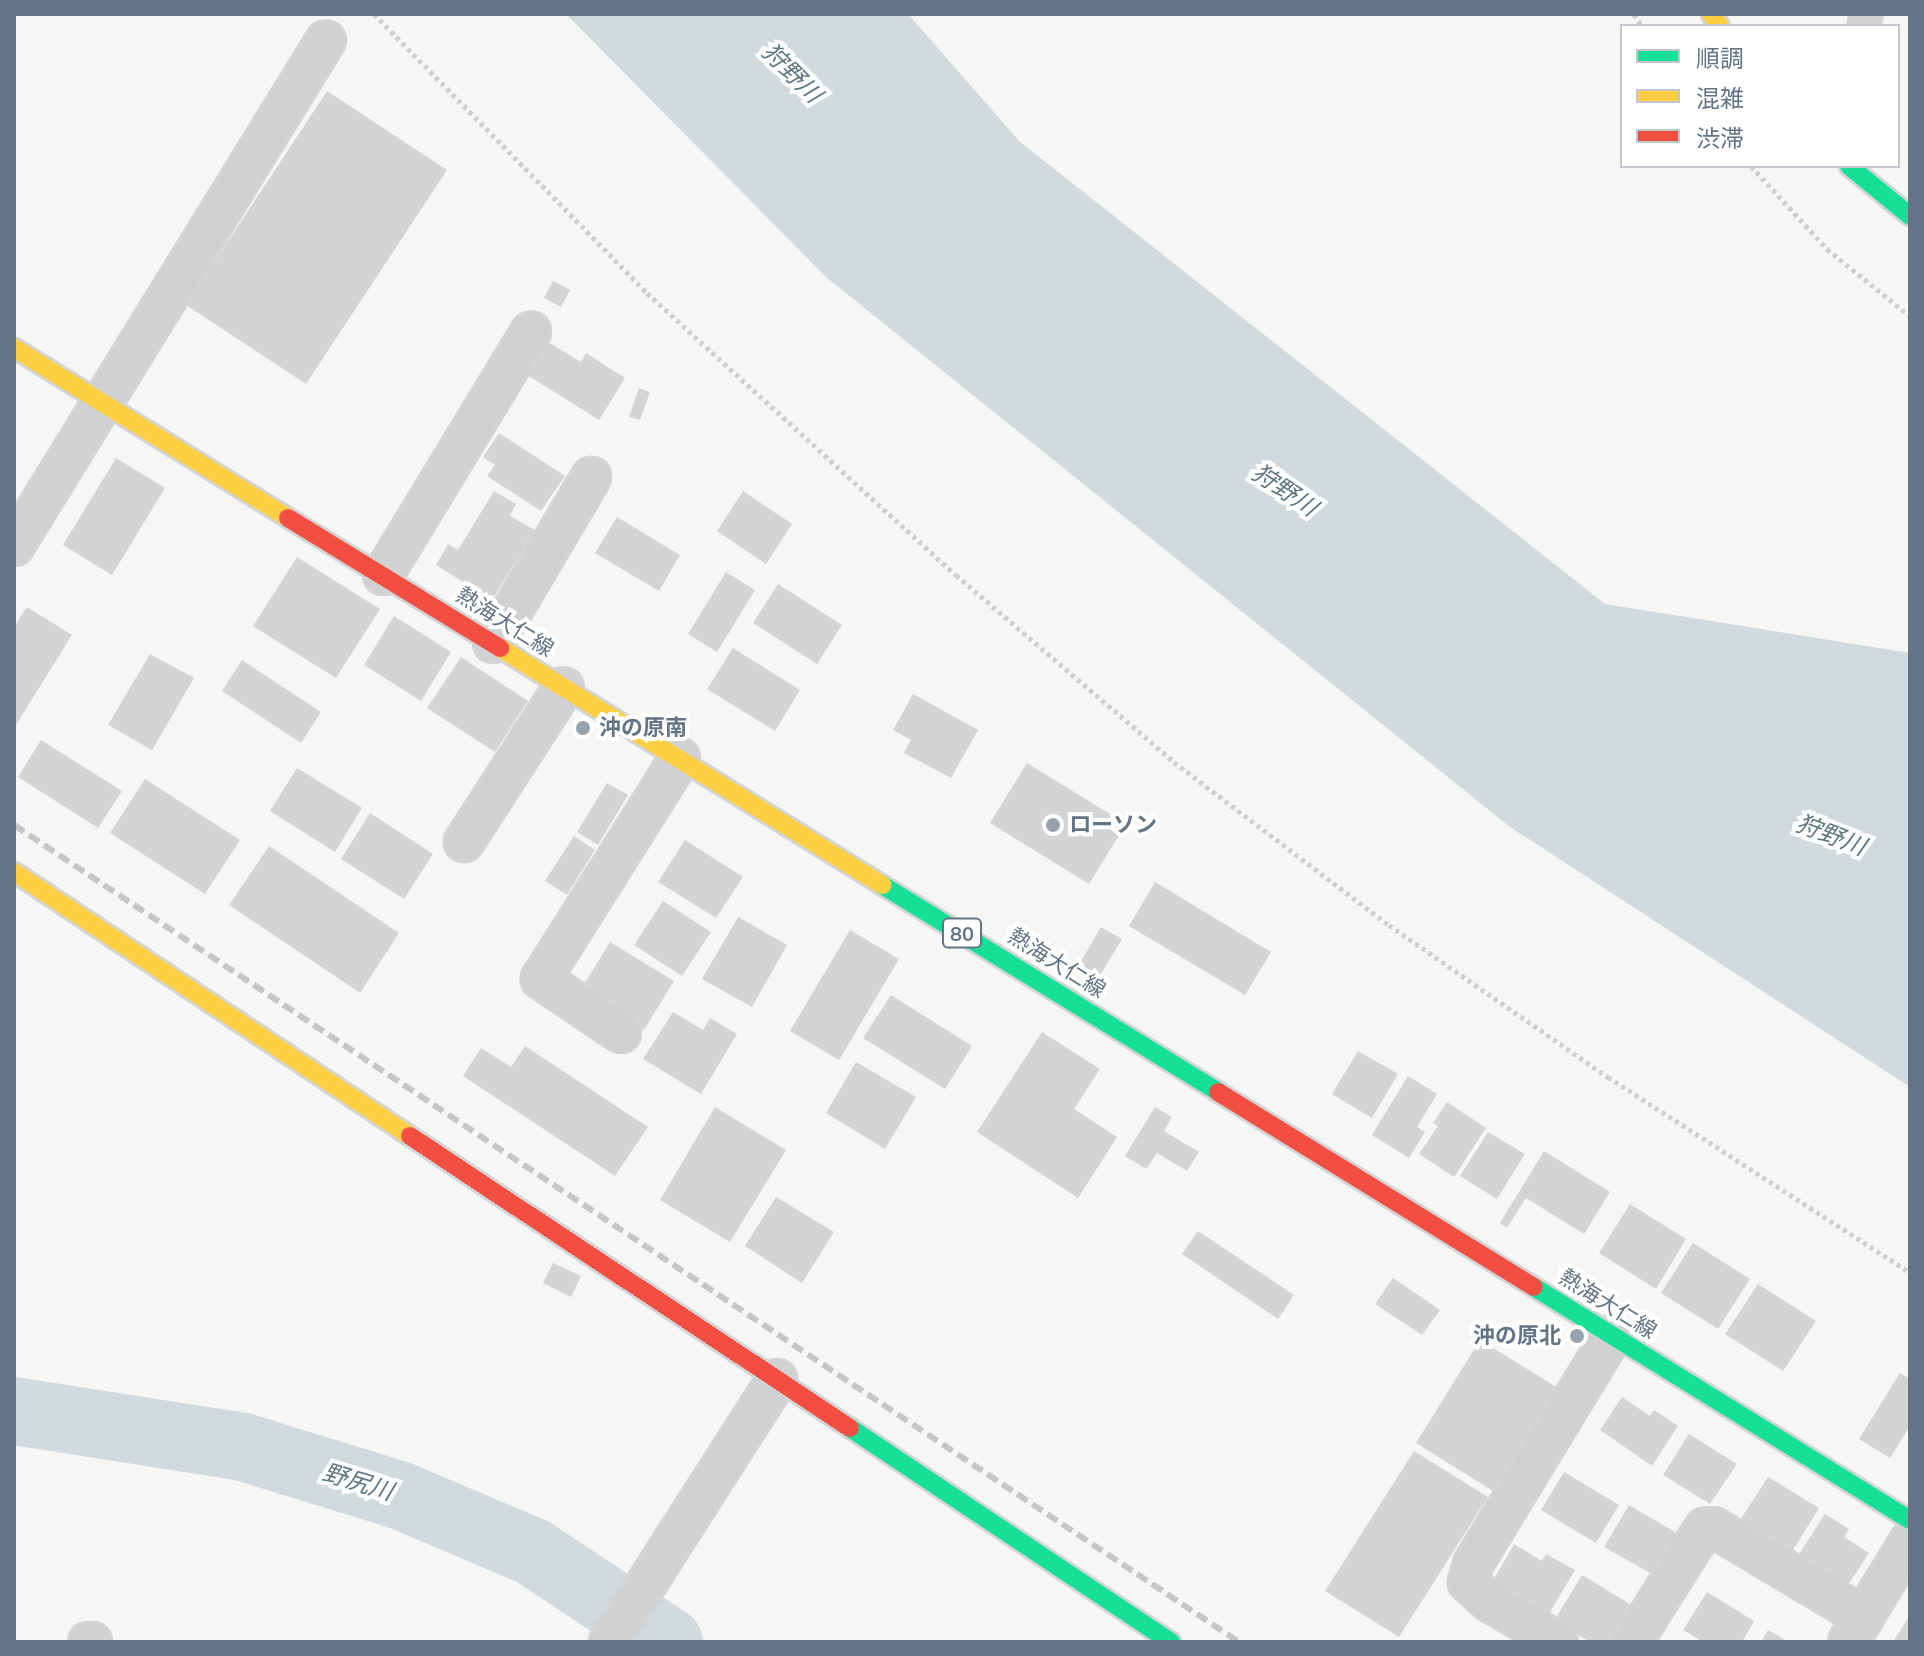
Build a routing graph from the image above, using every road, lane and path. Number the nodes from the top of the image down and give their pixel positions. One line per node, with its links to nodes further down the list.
1 (374, 14): 19 (path)
2 (326, 40): 9 (street)
3 (1753, 168): 6 (path)
4 (1851, 168): 5 (main road)
5 (1910, 216)
6 (1910, 316)
7 (531, 332): 12 (street)
8 (14, 348): 9 (main road, 熱海大仁線 / 80)
9 (104, 402): 11 (street); 12 (main road, 熱海大仁線 / 80)
10 (591, 477): 13 (street)
11 (14, 546)
12 (383, 575): 13 (main road, 熱海大仁線 / 80)
13 (493, 643): 14 (main road, 熱海大仁線 / 80)
14 (564, 687): 15 (main road, 熱海大仁線 / 80); 16 (street)
15 (680, 758): 18 (street); 20 (main road, 熱海大仁線 / 80)
16 (464, 842)
17 (14, 872): 21 (main road)
18 (621, 1033)
19 (1910, 1272)
20 (1612, 1335): 22 (main road, 熱海大仁線 / 80); 27 (street)
21 (777, 1379): 25 (street); 26 (main road)
22 (1910, 1520)
23 (1910, 1541): 24 (street)
24 (1856, 1629): 28 (street)
25 (609, 1642)
26 (1171, 1642)
27 (1558, 1642)
28 (1632, 1642)

